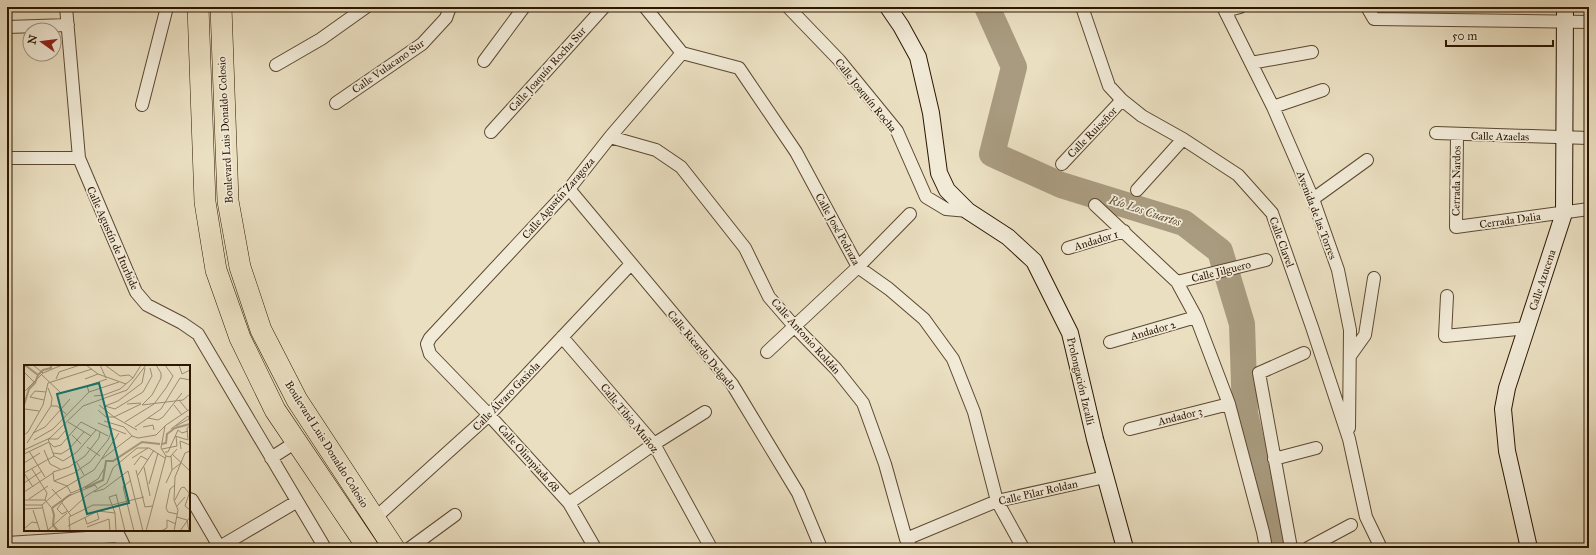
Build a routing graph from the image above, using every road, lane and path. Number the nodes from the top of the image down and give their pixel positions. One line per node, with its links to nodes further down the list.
1 (66, 7): 18 (street, Calle Agustín de Iturbide)
2 (167, 7): 28 (street)
3 (198, 7): 72 (highway, Boulevard Luis Donaldo Colosio)
4 (221, 7): 83 (highway, Boulevard Luis Donaldo Colosio)
5 (366, 7): 24 (street)
6 (450, 7): 27 (street, Calle Vulacano Sur)
7 (524, 7): 22 (street)
8 (604, 7): 30 (street, Calle Joaquín Rocha Sur)
9 (645, 7): 21 (street)
10 (788, 7): 46 (street, Calle Joaquín Rocha)
11 (888, 7): 46 (street, Prolongación Izcalli)
12 (1082, 7): 26 (street, Calle Clavel)
13 (1240, 7): 15 (street)
14 (1367, 7): 16 (street)
15 (1224, 9): 23 (street, Avenida de las Torres)
16 (1565, 14): 17 (street); 34 (street, Calle Azucena)
17 (1589, 22)
18 (68, 26): 19 (street); 38 (street, Calle Agustín de Iturbide)
19 (7, 27)
20 (1312, 52): 23 (street)
21 (682, 53): 33 (street, Calle Agustín Zaragoza); 54 (street, Calle José Pedraza)
22 (484, 61)
23 (1251, 63): 29 (street, Avenida de las Torres)
24 (276, 66)
25 (1323, 90): 29 (street)
26 (1122, 100): 36 (street, Calle Clavel); 40 (street, Calle Ruiseñor)
27 (336, 103)
28 (142, 105)
29 (1273, 107): 43 (street, Avenida de las Torres)
30 (491, 132)
31 (1436, 133): 32 (street, Calle Azaelas)
32 (1456, 135): 34 (street, Calle Azaelas); 49 (street, Cerrada Nardos)
33 (610, 137): 41 (street, Calle Agustín Zaragoza); 59 (street, Calle Antonio Roldán)
34 (1565, 138): 35 (street, Calle Azaelas); 47 (street, Calle Azucena)
35 (1589, 138)
36 (1183, 139): 42 (street); 71 (street, Calle Clavel)
37 (7, 158): 38 (street)
38 (78, 158): 75 (street, Calle Agustín de Iturbide)
39 (1367, 160): 43 (street)
40 (1062, 164)
41 (569, 189): 53 (street, Calle Ricardo Delgado); 62 (street, Calle Agustín Zaragoza)
42 (1136, 190)
43 (1313, 199): 66 (street, Avenida de las Torres)
44 (1095, 205): 50 (street)
45 (1589, 209): 47 (street, Cerrada Dalia)
46 (968, 211): 77 (street, Prolongación Izcalli)
47 (1564, 213): 49 (street, Cerrada Dalia); 60 (street, Calle Azucena)
48 (910, 214): 54 (street)
49 (1456, 227)
50 (1124, 231): 51 (street, Andador 1); 56 (street)
51 (1068, 248)
52 (1266, 260): 56 (street, Calle Jilguero)
53 (630, 265): 61 (street, Calle Álvaro Gaxiola); 96 (street, Calle Ricardo Delgado)
54 (858, 267): 59 (street); 79 (street, Calle José Pedraza)
55 (1374, 278): 66 (street)
56 (1177, 282): 58 (street)
57 (1447, 296): 60 (street)
58 (1196, 317): 63 (street, Andador 2); 67 (street)
59 (795, 327): 64 (street); 87 (street, Calle Antonio Roldán)
60 (1527, 328): 103 (street, Calle Azucena)
61 (562, 337): 69 (street, Calle Álvaro Gaxiola); 73 (street, Calle Tibio Muñoz)
62 (430, 338): 69 (street, Calle Olimpiada 68)
63 (1110, 342)
64 (767, 352)
65 (1304, 353): 76 (street)
66 (1350, 356): 71 (street, Avenida de las Torres)
67 (1229, 404): 70 (street, Andador 3); 99 (street)
68 (704, 412): 73 (street)
69 (489, 415): 81 (street, Calle Olimpiada 68); 83 (street, Calle Álvaro Gaxiola)
70 (1130, 429)
71 (1349, 439): 102 (street, Calle Clavel)
72 (296, 442): 75 (street); 91 (highway, Boulevard Luis Donaldo Colosio)
73 (654, 444): 81 (street); 95 (street, Calle Tibio Muñoz)
74 (1316, 448): 76 (street)
75 (271, 458): 80 (street, Calle Agustín de Iturbide)
76 (1274, 459): 100 (street)
77 (1105, 477): 79 (street, Calle Pilar Roldan); 98 (street, Prolongación Izcalli)
78 (190, 499): 89 (street)
79 (997, 500): 87 (street, Calle Pilar Roldan); 97 (street, Calle José Pedraza)
80 (296, 502): 89 (street); 90 (street, Calle Agustín de Iturbide)
81 (569, 502): 94 (street, Calle Olimpiada 68)
82 (455, 515): 93 (street)
83 (374, 519): 92 (highway, Boulevard Luis Donaldo Colosio)
84 (1351, 525): 101 (street)
85 (117, 533): 86 (street); 88 (street)
86 (7, 543)
87 (909, 544)
88 (125, 548)
89 (219, 548)
90 (325, 548)
91 (368, 548)
92 (394, 548)
93 (410, 548)
94 (595, 548)
95 (711, 548)
96 (821, 548)
97 (1023, 548)
98 (1125, 548)
99 (1266, 548)
100 (1290, 548)
101 (1308, 548)
102 (1382, 548)
103 (1529, 548)

